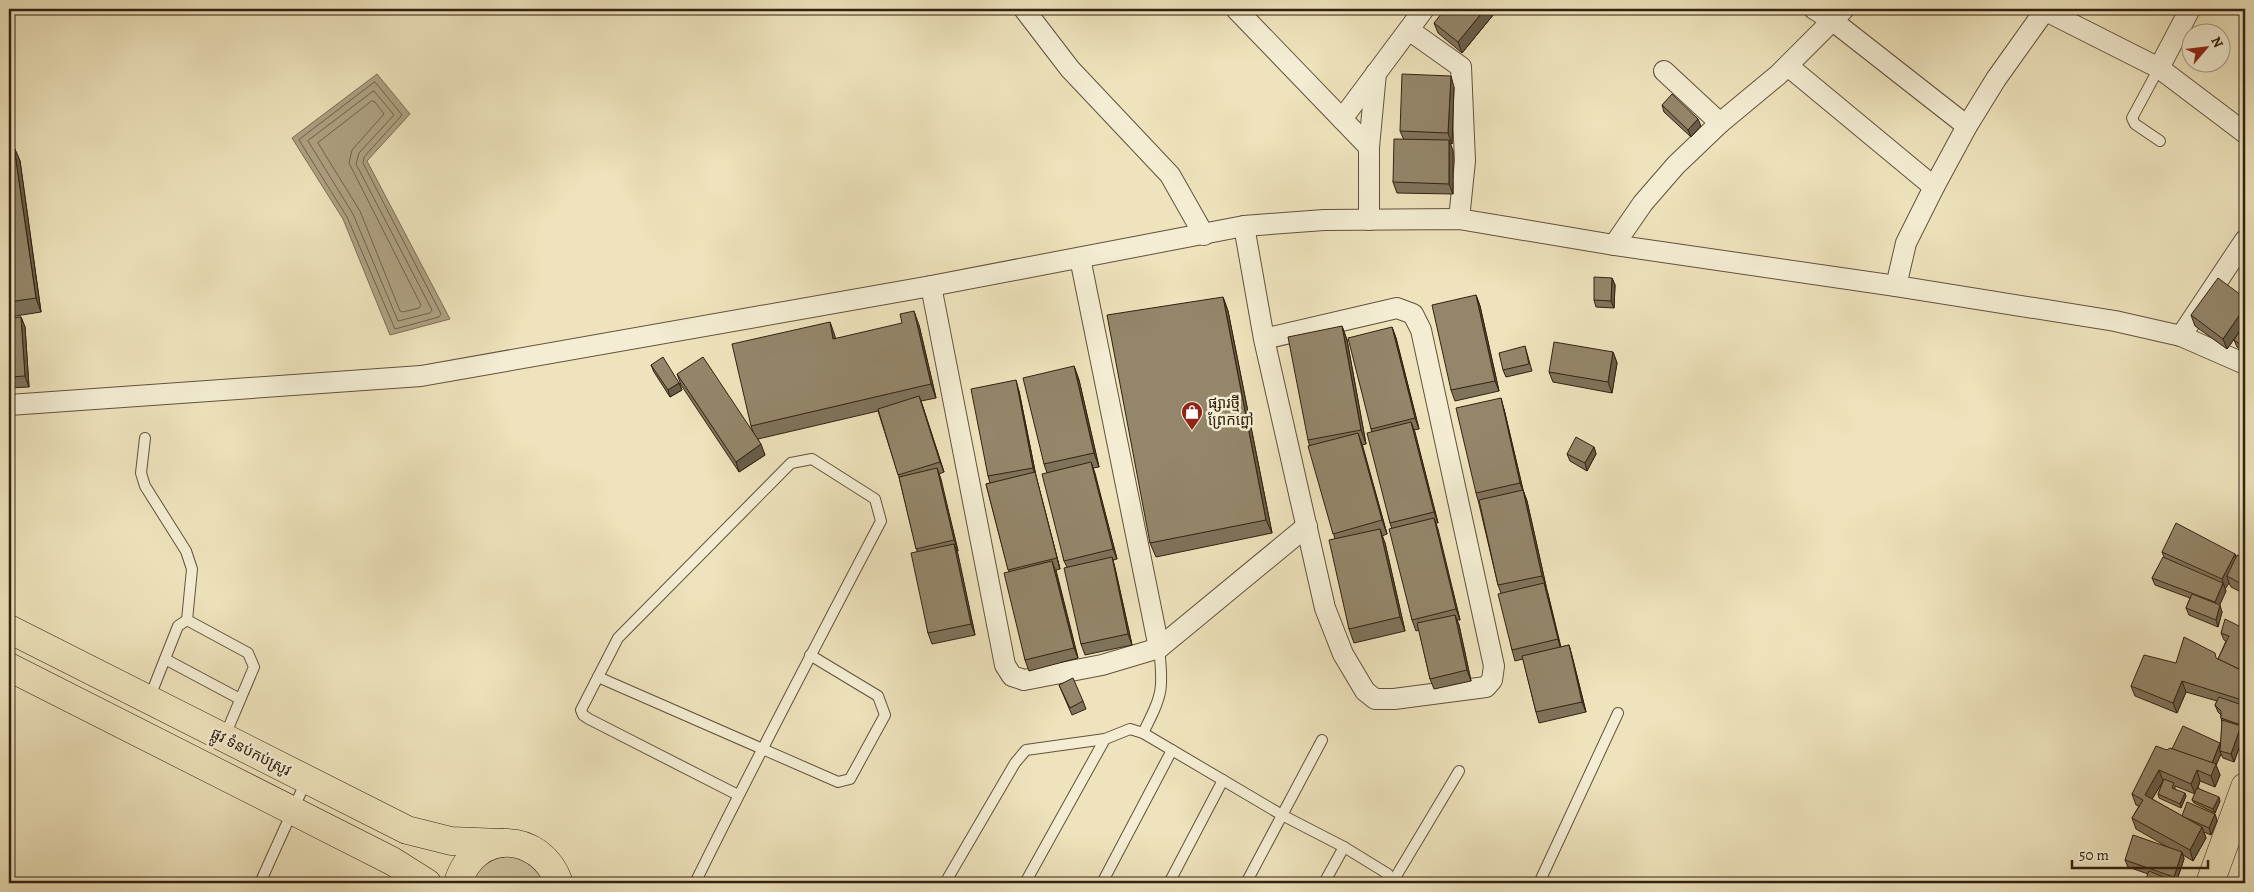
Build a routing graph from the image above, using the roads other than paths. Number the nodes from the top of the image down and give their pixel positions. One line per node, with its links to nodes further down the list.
1 (1024, 9): 23 (street)
2 (1236, 9): 13 (street)
3 (1424, 9): 8 (street)
4 (1814, 9): 7 (street)
5 (2045, 9): 10 (street); 15 (street)
6 (2190, 9): 10 (street)
7 (1838, 15): 9 (street); 15 (street)
8 (1408, 30): 12 (street); 20 (street)
9 (1788, 66): 14 (street); 19 (street)
10 (2159, 68): 16 (street); 17 (lane)
11 (1664, 71): 14 (street)
12 (1376, 73): 13 (street); 18 (street)
13 (1342, 119): 18 (street)
14 (1720, 123): 25 (street)
15 (1967, 126): 19 (street)
16 (2245, 133)
17 (2160, 141)
18 (1369, 147): 21 (street)
19 (1934, 187): 28 (street)
20 (1459, 219): 21 (street); 25 (street)
21 (1369, 220): 22 (street)
22 (1244, 226): 23 (street); 30 (street)
23 (1204, 235): 26 (street)
24 (2245, 240): 29 (street)
25 (1614, 245): 28 (street)
26 (1080, 258): 27 (street); 37 (street)
27 (930, 286): 32 (street); 37 (street)
28 (1896, 286): 29 (street)
29 (2181, 336): 31 (street)
30 (1264, 339): 34 (street); 34 (street)
31 (2245, 364)
32 (9, 405)
33 (145, 438): 35 (lane)
34 (1306, 526): 37 (street)
35 (187, 620): 39 (lane); 42 (lane)
36 (9, 629): 43 (main road, ផ្លូវ ទំនប់កប់ស្រូវ)
37 (1159, 648): 45 (lane)
38 (810, 655): 41 (lane); 49 (lane); 49 (lane)
39 (165, 659): 42 (lane); 43 (lane)
40 (9, 667): 56 (main road)
41 (598, 677): 49 (lane); 55 (lane)
42 (240, 698): 46 (lane)
43 (148, 700): 46 (main road, ផ្លូវ ទំនប់កប់ស្រូវ)
44 (1618, 713): 72 (lane)
45 (1143, 733): 47 (lane); 50 (lane)
46 (224, 738): 52 (main road, ផ្លូវ ទំនប់កប់ស្រូវ)
47 (1105, 739): 65 (lane); 66 (lane)
48 (1322, 740): 57 (lane)
49 (760, 750): 55 (lane)
50 (1172, 750): 53 (lane); 67 (lane)
51 (1459, 771): 71 (lane)
52 (306, 780): 56 (lane); 58 (main road, ផ្លូវ ទំនប់កប់ស្រូវ)
53 (1222, 780): 57 (lane); 68 (lane)
54 (2244, 792): 73 (main road)
55 (738, 795): 64 (lane)
56 (292, 811): 61 (lane); 62 (main road)
57 (1282, 815): 59 (lane); 69 (lane)
58 (502, 843): 60 (main road, ផ្លូវ ទំនប់កប់ស្រូវ); 63 (main road)
59 (1344, 847): 70 (lane); 71 (lane)
60 (561, 880)
61 (260, 883)
62 (427, 883)
63 (458, 883)
64 (695, 883)
65 (945, 883)
66 (1026, 883)
67 (1102, 883)
68 (1169, 883)
69 (1246, 883)
70 (1324, 883)
71 (1392, 883)
72 (1538, 883)
73 (2210, 883)

